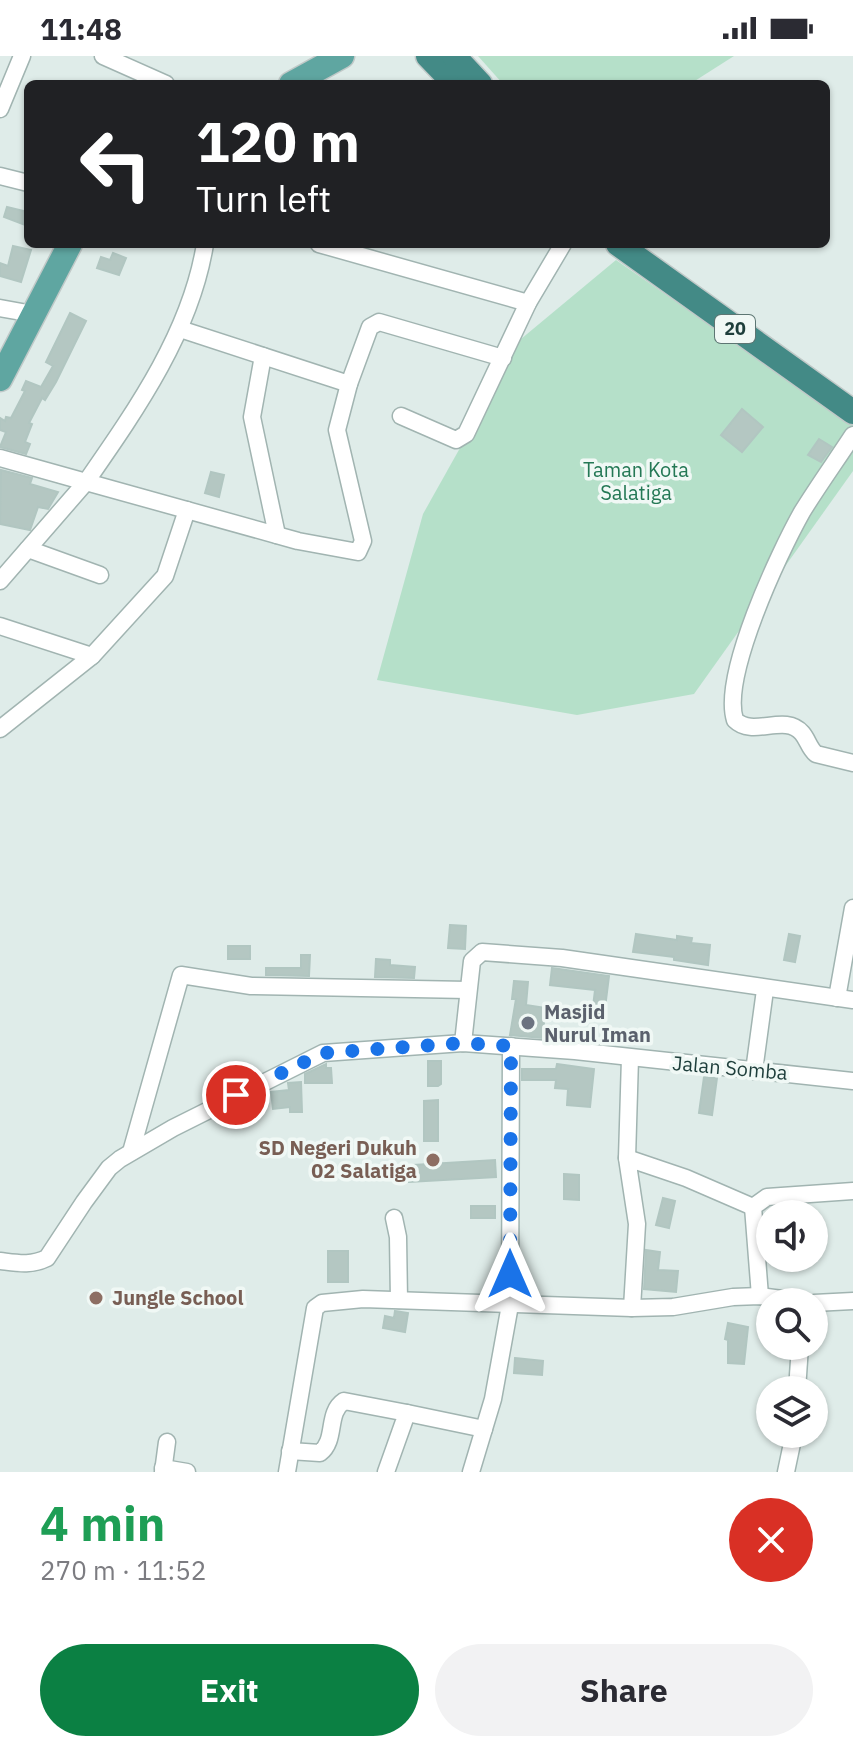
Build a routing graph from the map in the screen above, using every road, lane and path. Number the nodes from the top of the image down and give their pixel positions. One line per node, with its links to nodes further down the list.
1 (22, 56): 10 (street)
2 (103, 56): 7 (street)
3 (342, 56): 8 (main road)
4 (419, 56): 6 (highway)
5 (428, 56): 6 (highway)
6 (452, 72): 9 (highway)
7 (157, 80)
8 (298, 80)
9 (471, 80)
10 (0, 109)
11 (0, 176): 12 (street)
12 (24, 182)
13 (68, 248): 21 (main road)
14 (204, 248): 22 (street)
15 (333, 248): 19 (street)
16 (561, 248): 19 (street)
17 (624, 248): 28 (highway, 20)
18 (649, 248): 27 (highway, 20)
19 (528, 303): 24 (street)
20 (0, 308): 21 (street)
21 (33, 314): 25 (main road)
22 (180, 329): 23 (street); 32 (street)
23 (263, 356): 26 (street); 34 (street)
24 (503, 358): 26 (street); 29 (street)
25 (0, 379)
26 (349, 384): 34 (street)
27 (853, 396)
28 (853, 411)
29 (401, 416)
30 (853, 435): 41 (street)
31 (0, 458): 32 (street)
32 (86, 482): 33 (street); 35 (street)
33 (187, 510): 34 (street); 39 (street)
34 (277, 535)
35 (28, 549): 36 (street); 37 (street)
36 (100, 575)
37 (0, 581)
38 (0, 626): 39 (street)
39 (92, 656): 40 (street)
40 (0, 729)
41 (853, 763)
42 (852, 919): 45 (street)
43 (468, 990): 44 (street); 46 (street); 51 (street)
44 (765, 990): 45 (street); 49 (street)
45 (845, 999)
46 (463, 1043): 47 (street, Jalan Somba); 51 (street, Jalan Somba)
47 (511, 1046): 48 (street, Jalan Somba); 62 (street)
48 (630, 1058): 49 (street, Jalan Somba); 52 (street)
49 (754, 1071): 50 (street, Jalan Somba)
50 (853, 1081)
51 (131, 1152): 56 (street, Jalan Somba)
52 (627, 1158): 54 (street); 63 (street)
53 (853, 1191): 54 (street)
54 (753, 1207): 57 (street)
55 (394, 1218): 59 (street)
56 (0, 1261)
57 (759, 1288)
58 (756, 1296): 63 (street)
59 (399, 1300): 62 (street); 68 (street)
60 (853, 1301): 61 (street)
61 (828, 1302)
62 (510, 1305): 63 (street); 65 (street)
63 (632, 1308)
64 (407, 1413): 65 (street); 68 (street); 72 (street)
65 (484, 1429): 73 (street)
66 (167, 1442): 69 (street)
67 (791, 1448): 74 (street)
68 (290, 1451): 71 (street)
69 (163, 1470): 70 (street)
70 (187, 1472)
71 (287, 1472)
72 (386, 1472)
73 (471, 1472)
74 (786, 1472)

